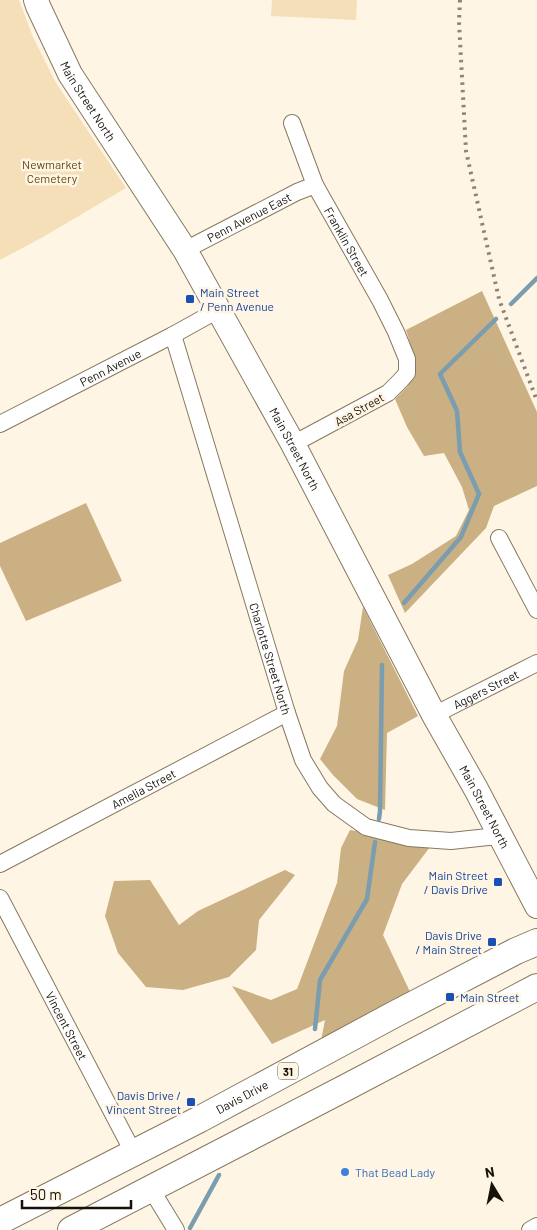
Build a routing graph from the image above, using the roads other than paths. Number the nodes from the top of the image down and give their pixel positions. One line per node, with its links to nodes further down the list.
1 (36, 0): 4 (main road, Main Street North)
2 (292, 122): 3 (street, Franklin Street)
3 (316, 185): 4 (street, Penn Avenue East); 7 (street, Franklin Street)
4 (185, 250): 5 (main road, Main Street North)
5 (218, 310): 6 (street, Penn Avenue); 9 (main road, Main Street North)
6 (173, 336): 8 (street, Penn Avenue); 13 (street, Charlotte Street North)
7 (407, 359): 9 (street, Asa Street)
8 (0, 424)
9 (293, 444): 14 (main road, Main Street North)
10 (498, 538): 11 (street)
11 (537, 610)
12 (537, 663): 14 (street, Aggers Street)
13 (287, 714): 15 (street, Charlotte Street North); 16 (street, Amelia Street)
14 (434, 715): 15 (main road, Main Street North)
15 (500, 837): 18 (main road, Main Street North)
16 (0, 864)
17 (0, 898): 21 (street, Vincent Street)
18 (537, 906)
19 (537, 942): 21 (main road, Davis Drive / 31)
20 (537, 986): 22 (main road)
21 (134, 1152): 23 (main road, Davis Drive / 31)
22 (151, 1189): 25 (main road); 26 (street)
23 (0, 1221)
24 (537, 1226): 27 (street)
25 (71, 1230)
26 (176, 1230)
27 (530, 1230)

